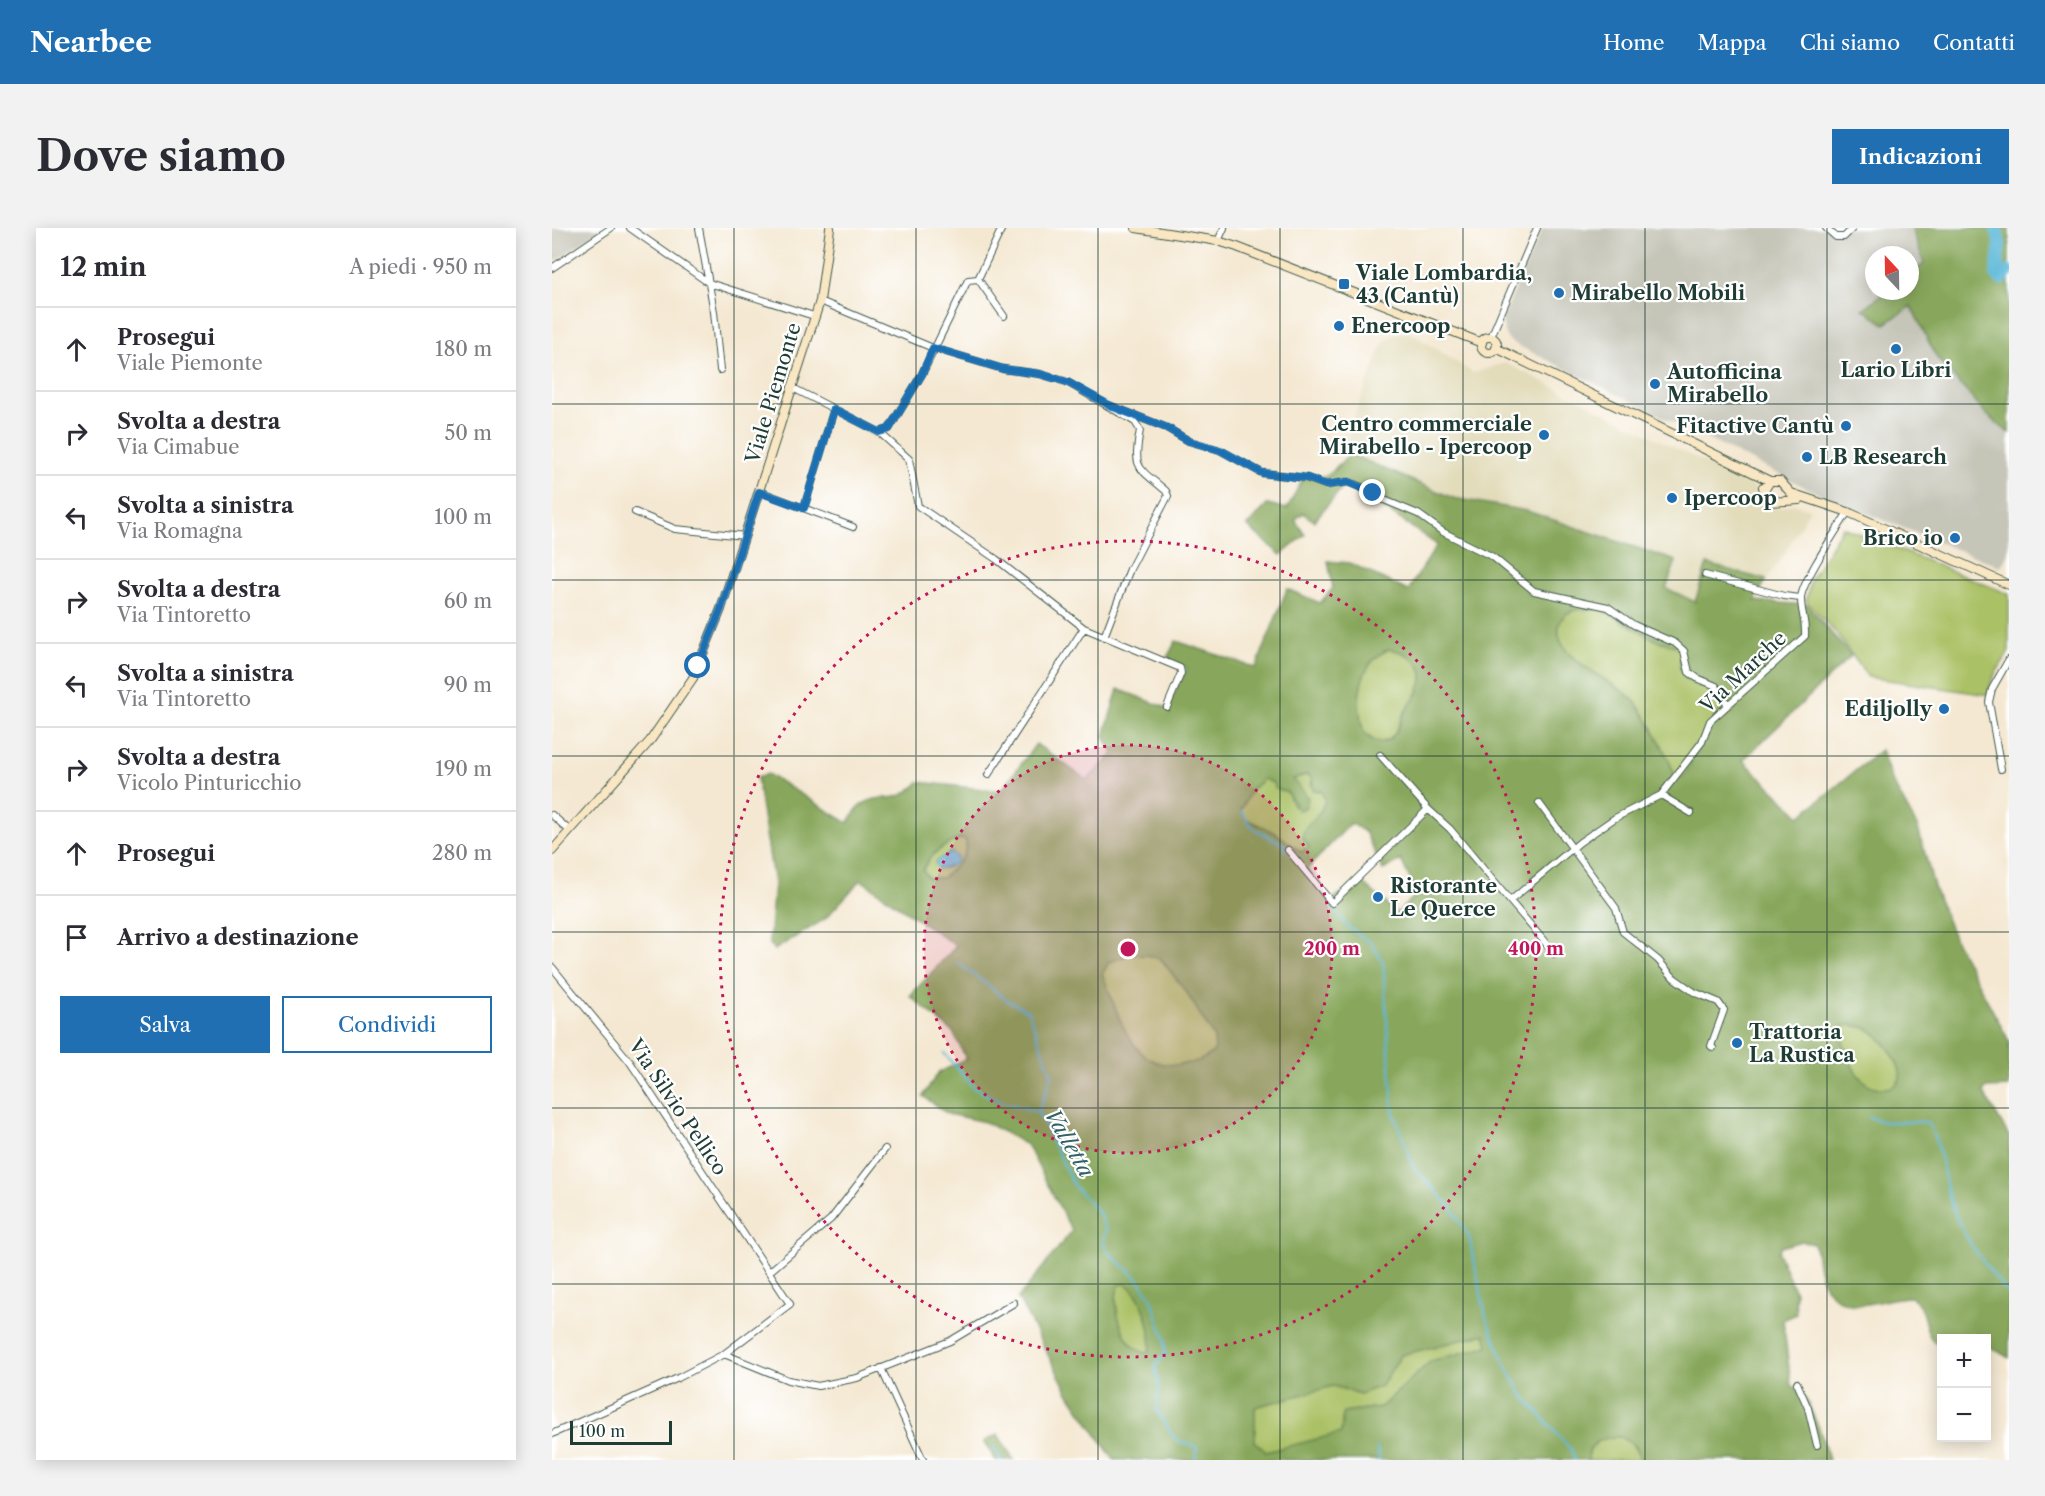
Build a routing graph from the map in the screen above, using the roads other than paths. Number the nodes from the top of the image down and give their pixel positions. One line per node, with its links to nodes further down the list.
1 (611, 228): 12 (street)
2 (630, 228): 14 (street)
3 (699, 228): 14 (street)
4 (830, 228): 15 (main road, Viale Piemonte)
5 (1002, 228): 13 (street)
6 (1136, 228): 11 (main road)
7 (1224, 228): 11 (street)
8 (1537, 228): 18 (street)
9 (1826, 228): 10 (street)
10 (1852, 228)
11 (1218, 241): 19 (main road)
12 (552, 268)
13 (978, 279): 17 (street); 20 (street)
14 (709, 283): 16 (street); 22 (street)
15 (819, 301): 16 (main road, Viale Piemonte); 20 (street)
16 (814, 316): 23 (main road, Viale Piemonte)
17 (1004, 316)
18 (1491, 337): 19 (main road); 21 (main road)
19 (1482, 343): 21 (main road)
20 (933, 348): 24 (street); 26 (street)
21 (1496, 348): 27 (main road)
22 (720, 370)
23 (791, 387): 25 (street); 31 (main road, Viale Piemonte)
24 (1111, 406): 43 (street); 45 (street)
25 (834, 409): 26 (street); 34 (street)
26 (879, 432): 42 (street)
27 (1752, 472): 28 (main road); 30 (main road)
28 (1770, 481): 29 (main road); 30 (main road)
29 (1786, 489): 32 (main road); 33 (main road)
30 (1764, 491): 32 (main road)
31 (759, 492): 34 (street); 38 (main road, Viale Piemonte)
32 (1783, 499): 33 (main road)
33 (1807, 500): 36 (main road)
34 (804, 508): 37 (street)
35 (635, 512): 38 (street)
36 (1848, 512): 40 (main road); 41 (street)
37 (853, 527)
38 (745, 536): 55 (main road, Viale Piemonte)
39 (1705, 575): 41 (street)
40 (2009, 585)
41 (1800, 598): 45 (street, Via Marche)
42 (1084, 628): 43 (street); 49 (street)
43 (1104, 637): 46 (street)
44 (2009, 660): 48 (street)
45 (1728, 705): 50 (street, Via Marche)
46 (1167, 707)
47 (1380, 755): 52 (street)
48 (2001, 769)
49 (988, 775)
50 (1661, 795): 53 (street); 56 (street, Via Marche)
51 (1539, 803): 56 (street)
52 (1428, 809): 57 (street); 59 (street)
53 (1690, 813)
54 (552, 815): 55 (street)
55 (570, 831): 58 (main road, Viale Piemonte)
56 (1573, 849): 59 (street, Via Marche); 62 (street)
57 (1288, 850)
58 (552, 851)
59 (1510, 901): 60 (street)
60 (1555, 954)
61 (552, 967): 64 (street, Via Silvio Pellico)
62 (1713, 1048)
63 (885, 1149): 64 (street)
64 (768, 1272): 66 (street, Via Silvio Pellico)
65 (1014, 1304): 67 (street)
66 (724, 1354): 67 (street); 69 (street)
67 (881, 1368): 71 (street)
68 (1797, 1383): 70 (street)
69 (552, 1434)
70 (1817, 1445)
71 (923, 1460)

